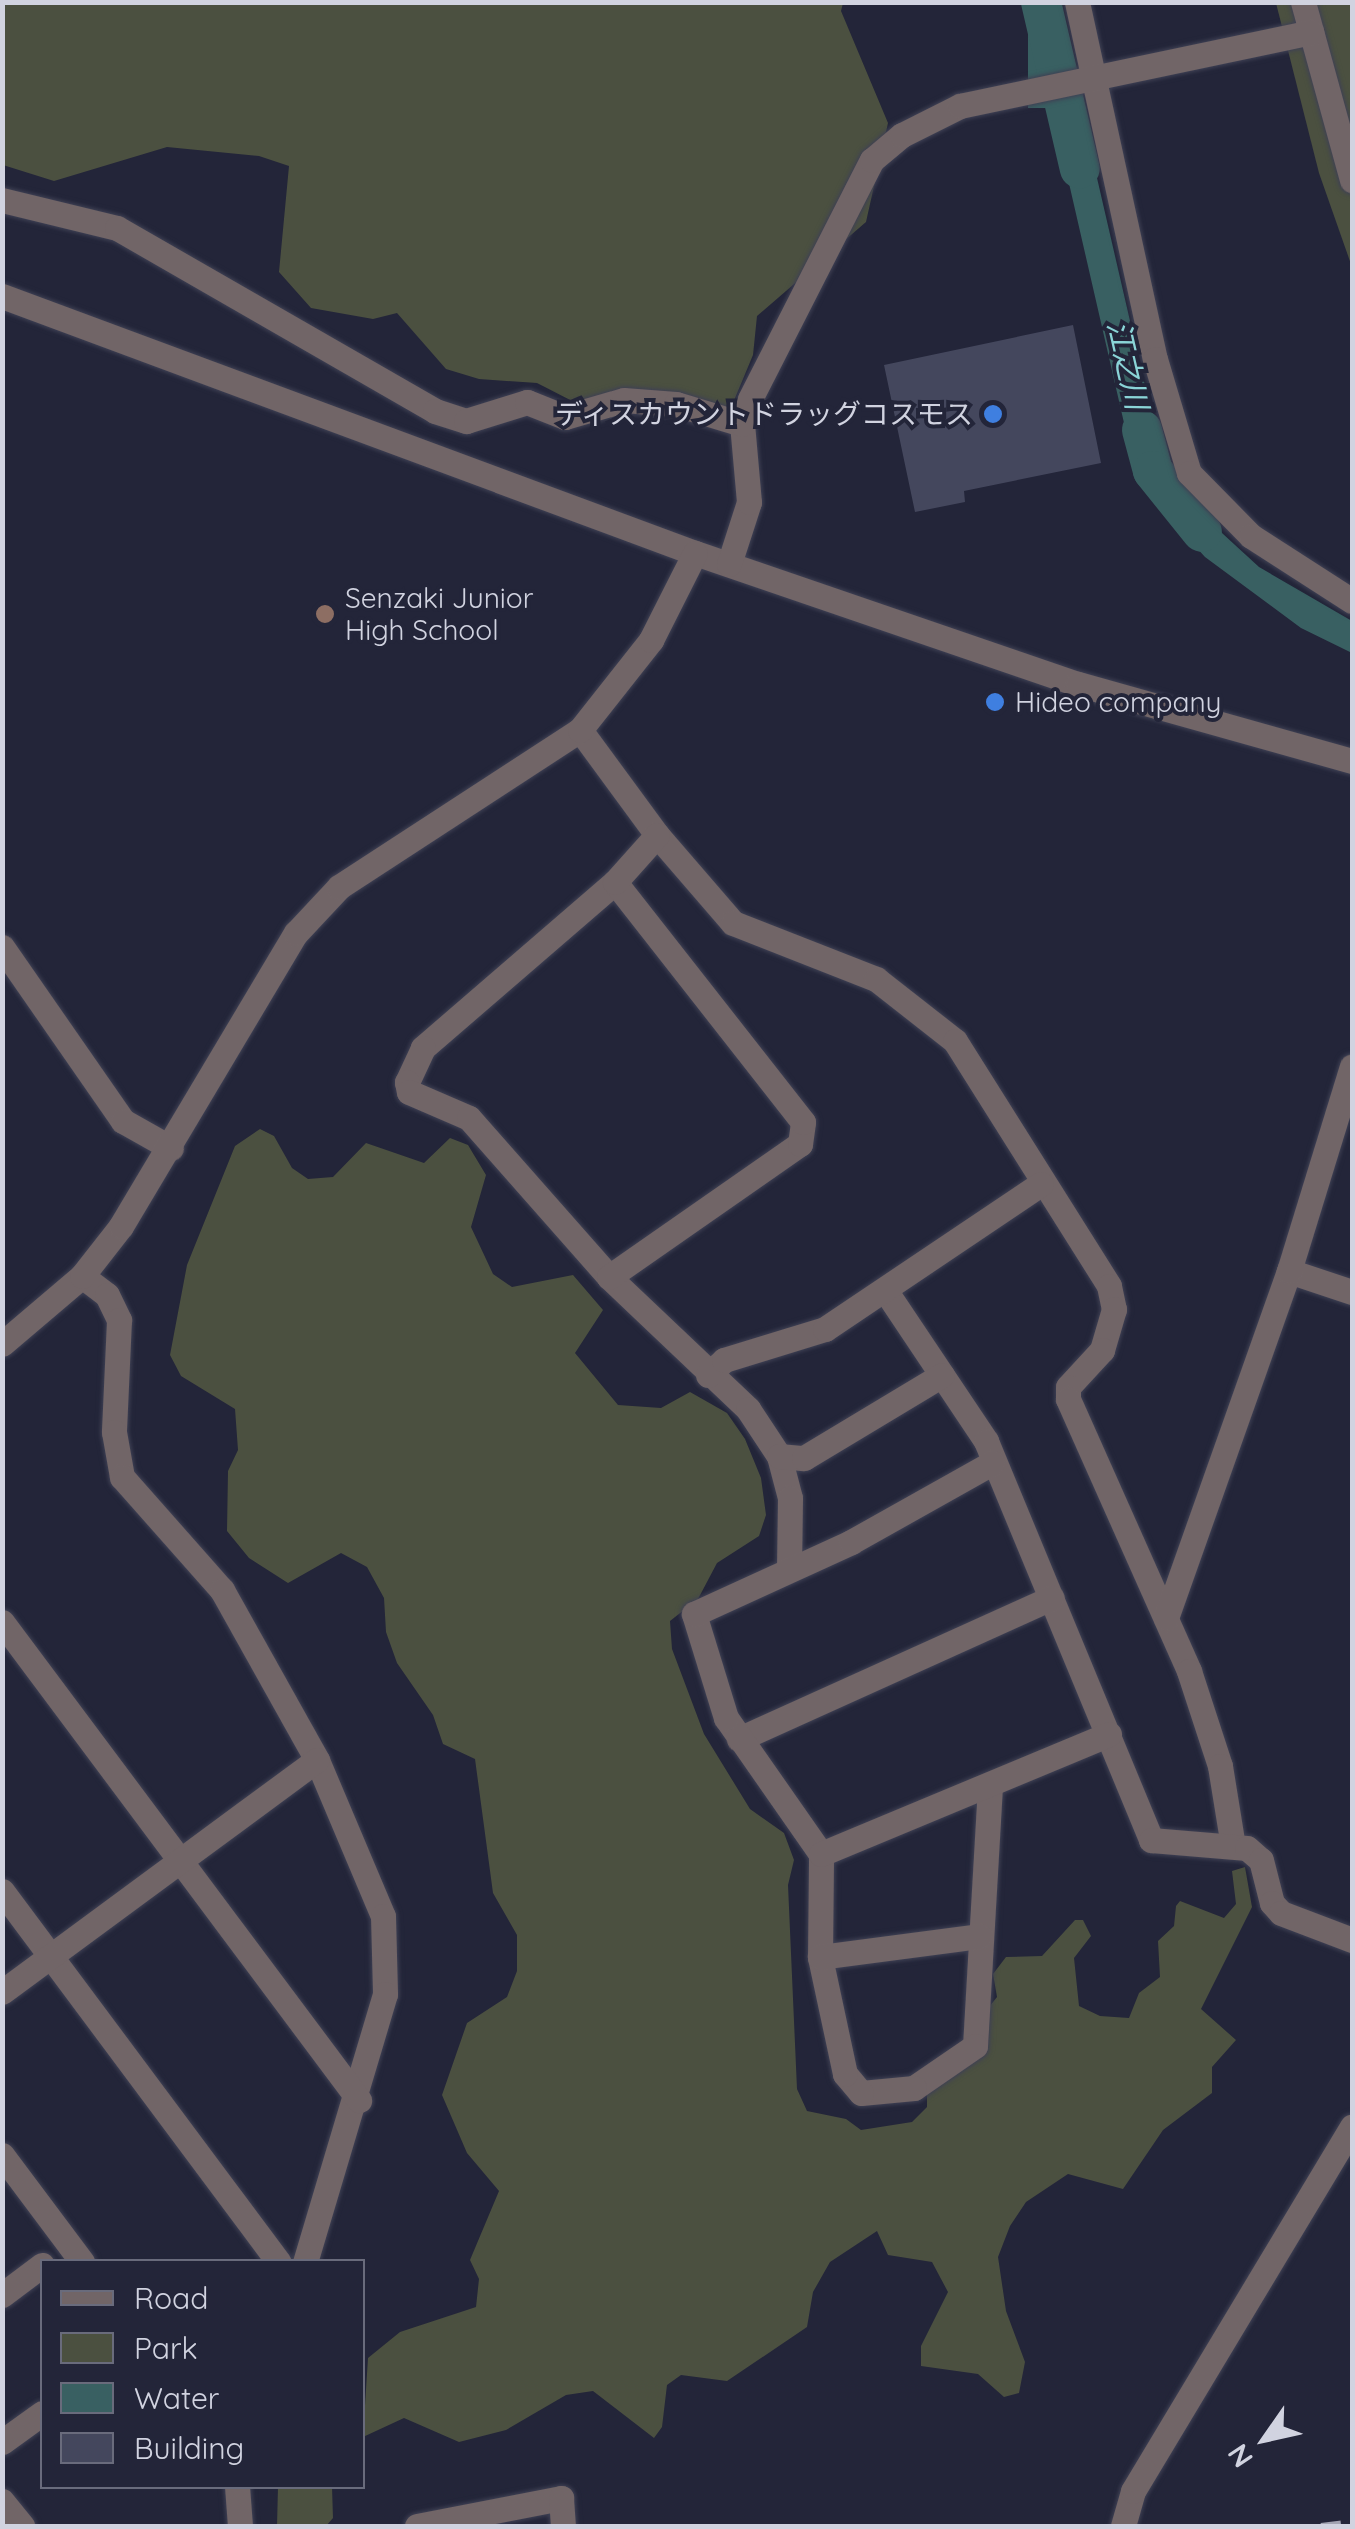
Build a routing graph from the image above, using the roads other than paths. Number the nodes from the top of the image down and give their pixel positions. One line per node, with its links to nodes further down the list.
1 (1076, 2): 4 (street)
2 (1303, 2): 3 (street)
3 (1310, 32): 4 (street); 5 (street)
4 (1094, 77): 8 (street); 11 (street)
5 (1352, 180)
6 (2, 200): 8 (street)
7 (2, 296): 9 (street)
8 (742, 424): 10 (street)
9 (694, 552): 10 (street); 12 (street)
10 (729, 564): 13 (street)
11 (1352, 601)
12 (580, 730): 14 (street); 18 (street)
13 (1352, 761)
14 (657, 836): 15 (street); 19 (street)
15 (614, 882): 22 (street); 22 (street)
16 (2, 947): 18 (street)
17 (1352, 1066): 20 (street)
18 (170, 1148): 21 (street)
19 (1041, 1184): 23 (street); 32 (street)
20 (1290, 1271): 24 (street); 32 (street)
21 (82, 1276): 25 (street); 36 (street)
22 (609, 1277): 26 (street)
23 (885, 1290): 26 (street); 27 (street)
24 (1352, 1292)
25 (2, 1344)
26 (708, 1375): 28 (street)
27 (942, 1375): 28 (street); 29 (street)
28 (778, 1456): 30 (street)
29 (992, 1463): 30 (street); 31 (street)
30 (788, 1568): 35 (street)
31 (1052, 1598): 34 (street); 35 (street)
32 (1166, 1618): 38 (street)
33 (2, 1622): 40 (street)
34 (1110, 1734): 37 (street); 38 (street)
35 (739, 1739): 39 (street)
36 (317, 1760): 40 (street); 47 (street)
37 (990, 1786): 39 (street); 42 (street)
38 (1232, 1846): 43 (street)
39 (821, 1854): 45 (street)
40 (179, 1859): 44 (street); 47 (street)
41 (2, 1891): 44 (street)
42 (980, 1936): 45 (street); 45 (street)
43 (1352, 1940)
44 (50, 1956): 46 (street); 51 (street)
45 (820, 1957)
46 (2, 1992)
47 (359, 2100): 52 (street)
48 (1352, 2127): 63 (street)
49 (5, 2162): 50 (street)
50 (76, 2253)
51 (278, 2259)
52 (306, 2259)
53 (40, 2267): 54 (street)
54 (2, 2295)
55 (40, 2414): 56 (street)
56 (2, 2442)
57 (237, 2489): 60 (street)
58 (2, 2500): 59 (street)
59 (22, 2526)
60 (240, 2526)
61 (418, 2526): 62 (street)
62 (563, 2526)
63 (1123, 2526)

